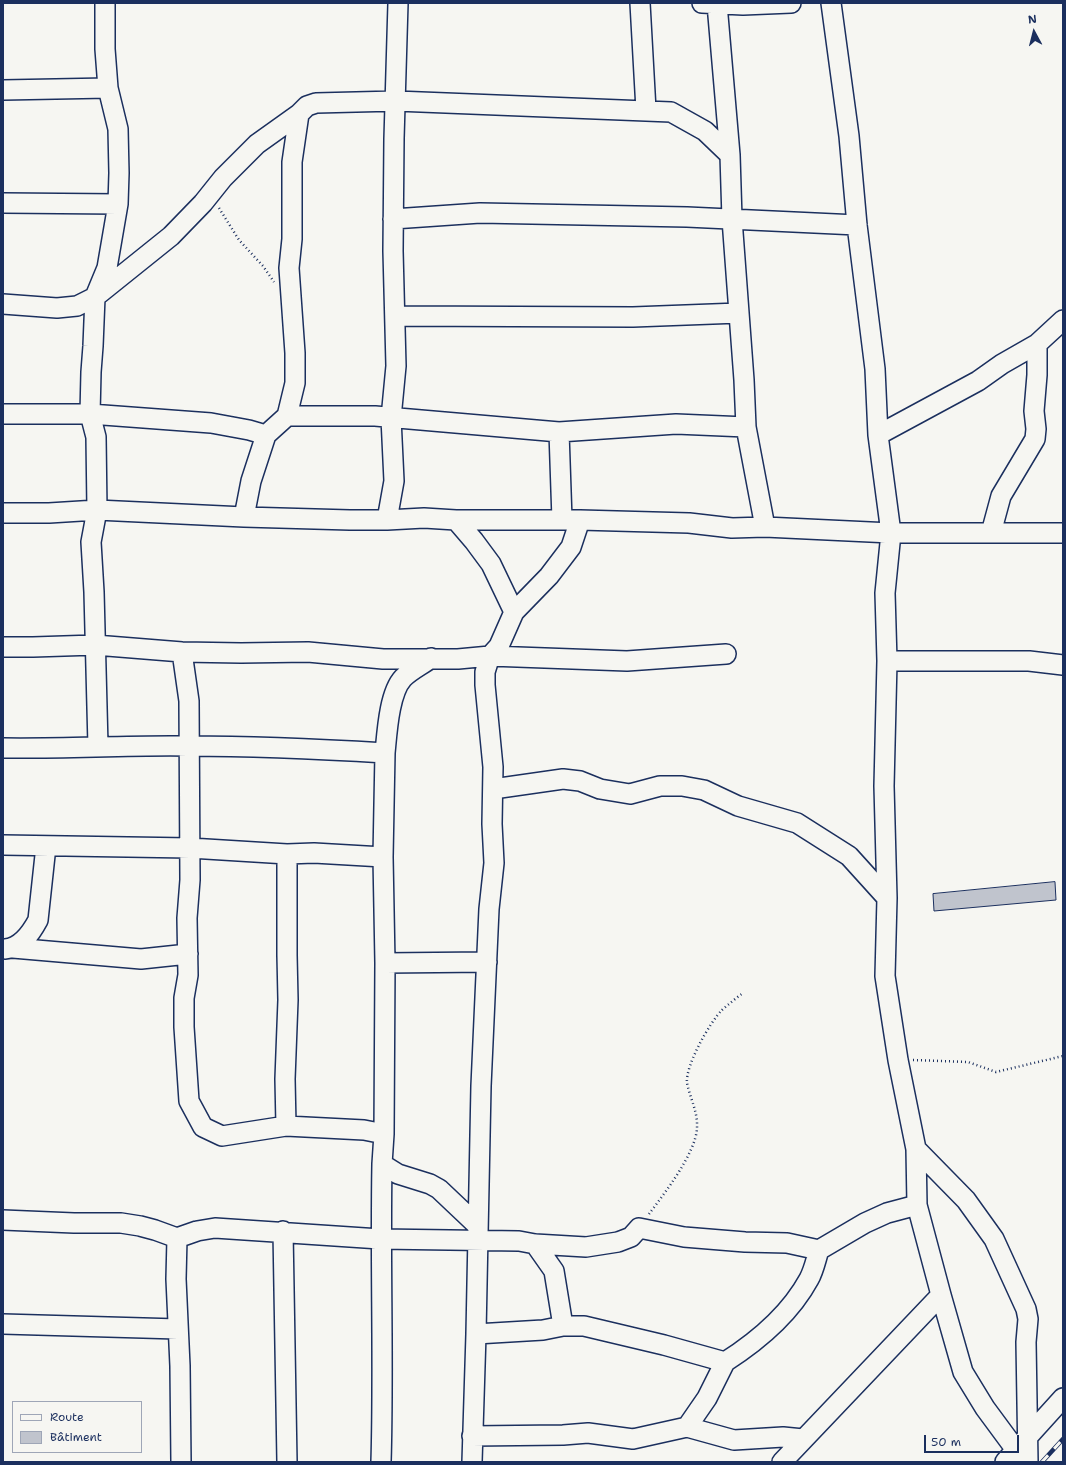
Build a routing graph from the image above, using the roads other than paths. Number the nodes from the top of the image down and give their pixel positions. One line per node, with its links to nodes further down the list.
1 (105, 3): 7 (street)
2 (398, 3): 9 (street)
3 (640, 3): 10 (street)
4 (709, 3): 5 (street); 12 (street)
5 (791, 3)
6 (831, 3): 17 (street)
7 (108, 88): 8 (street); 14 (street)
8 (3, 90)
9 (396, 101): 10 (street); 11 (street); 15 (street)
10 (646, 110): 12 (street)
11 (299, 114): 18 (street); 26 (street)
12 (730, 155): 16 (street)
13 (3, 203): 14 (street)
14 (118, 204): 18 (street)
15 (393, 218): 16 (street); 21 (street)
16 (732, 219): 17 (street); 20 (street)
17 (857, 225): 31 (street)
18 (95, 297): 19 (street); 25 (street)
19 (3, 304)
20 (739, 313): 21 (street); 28 (street)
21 (396, 316): 27 (street)
22 (1063, 321): 23 (street)
23 (1037, 344): 31 (street); 40 (street)
24 (3, 414): 25 (street)
25 (90, 414): 30 (street); 32 (street)
26 (287, 416): 27 (street); 30 (street)
27 (391, 418): 29 (street); 35 (street)
28 (746, 427): 29 (street); 38 (street)
29 (559, 432): 37 (street)
30 (266, 435): 34 (street)
31 (878, 435): 39 (street)
32 (97, 510): 33 (street); 34 (street); 43 (street)
33 (3, 513)
34 (244, 517): 35 (street)
35 (387, 520): 36 (street)
36 (456, 520): 37 (street); 42 (street)
37 (571, 520): 38 (street); 42 (street)
38 (765, 527): 39 (street)
39 (891, 533): 40 (street); 49 (street)
40 (991, 533): 41 (street)
41 (1063, 533)
42 (514, 612): 47 (street)
43 (95, 645): 44 (street); 45 (street); 51 (street)
44 (3, 647)
45 (182, 652): 48 (street); 52 (street)
46 (726, 654): 47 (street)
47 (490, 656): 48 (street); 55 (street)
48 (431, 658): 54 (street)
49 (887, 661): 50 (street); 61 (street)
50 (1063, 665)
51 (98, 746): 52 (street); 53 (street)
52 (189, 746): 54 (street); 58 (street)
53 (3, 748)
54 (385, 753): 60 (street)
55 (493, 789): 61 (street); 64 (street)
56 (3, 845): 57 (street)
57 (46, 846): 58 (street); 62 (street)
58 (190, 848): 59 (street); 63 (street)
59 (287, 854): 60 (street); 66 (street)
60 (382, 857): 65 (street)
61 (887, 898): 68 (street)
62 (8, 949): 63 (street)
63 (188, 954): 66 (street)
64 (486, 962): 65 (street); 73 (street)
65 (385, 963): 67 (street)
66 (286, 1126): 67 (street)
67 (384, 1134): 69 (street)
68 (916, 1149): 70 (street); 88 (street)
69 (382, 1164): 73 (street); 75 (street)
70 (917, 1205): 77 (street); 78 (street)
71 (3, 1220): 74 (street)
72 (283, 1231): 74 (street); 75 (street); 90 (street)
73 (477, 1232): 75 (street); 76 (street); 82 (street)
74 (177, 1238): 81 (street)
75 (380, 1238): 91 (street)
76 (536, 1244): 77 (street); 80 (street)
77 (819, 1250): 83 (street)
78 (941, 1295): 87 (street); 88 (street)
79 (3, 1324): 81 (street)
80 (563, 1326): 82 (street); 83 (street)
81 (178, 1329): 89 (street)
82 (476, 1334): 86 (street)
83 (725, 1362): 85 (street)
84 (1063, 1398): 88 (street)
85 (687, 1427): 86 (street); 87 (street)
86 (472, 1436): 92 (street)
87 (803, 1439): 93 (street)
88 (1019, 1453)
89 (181, 1462)
90 (287, 1462)
91 (381, 1462)
92 (472, 1462)
93 (782, 1462)

